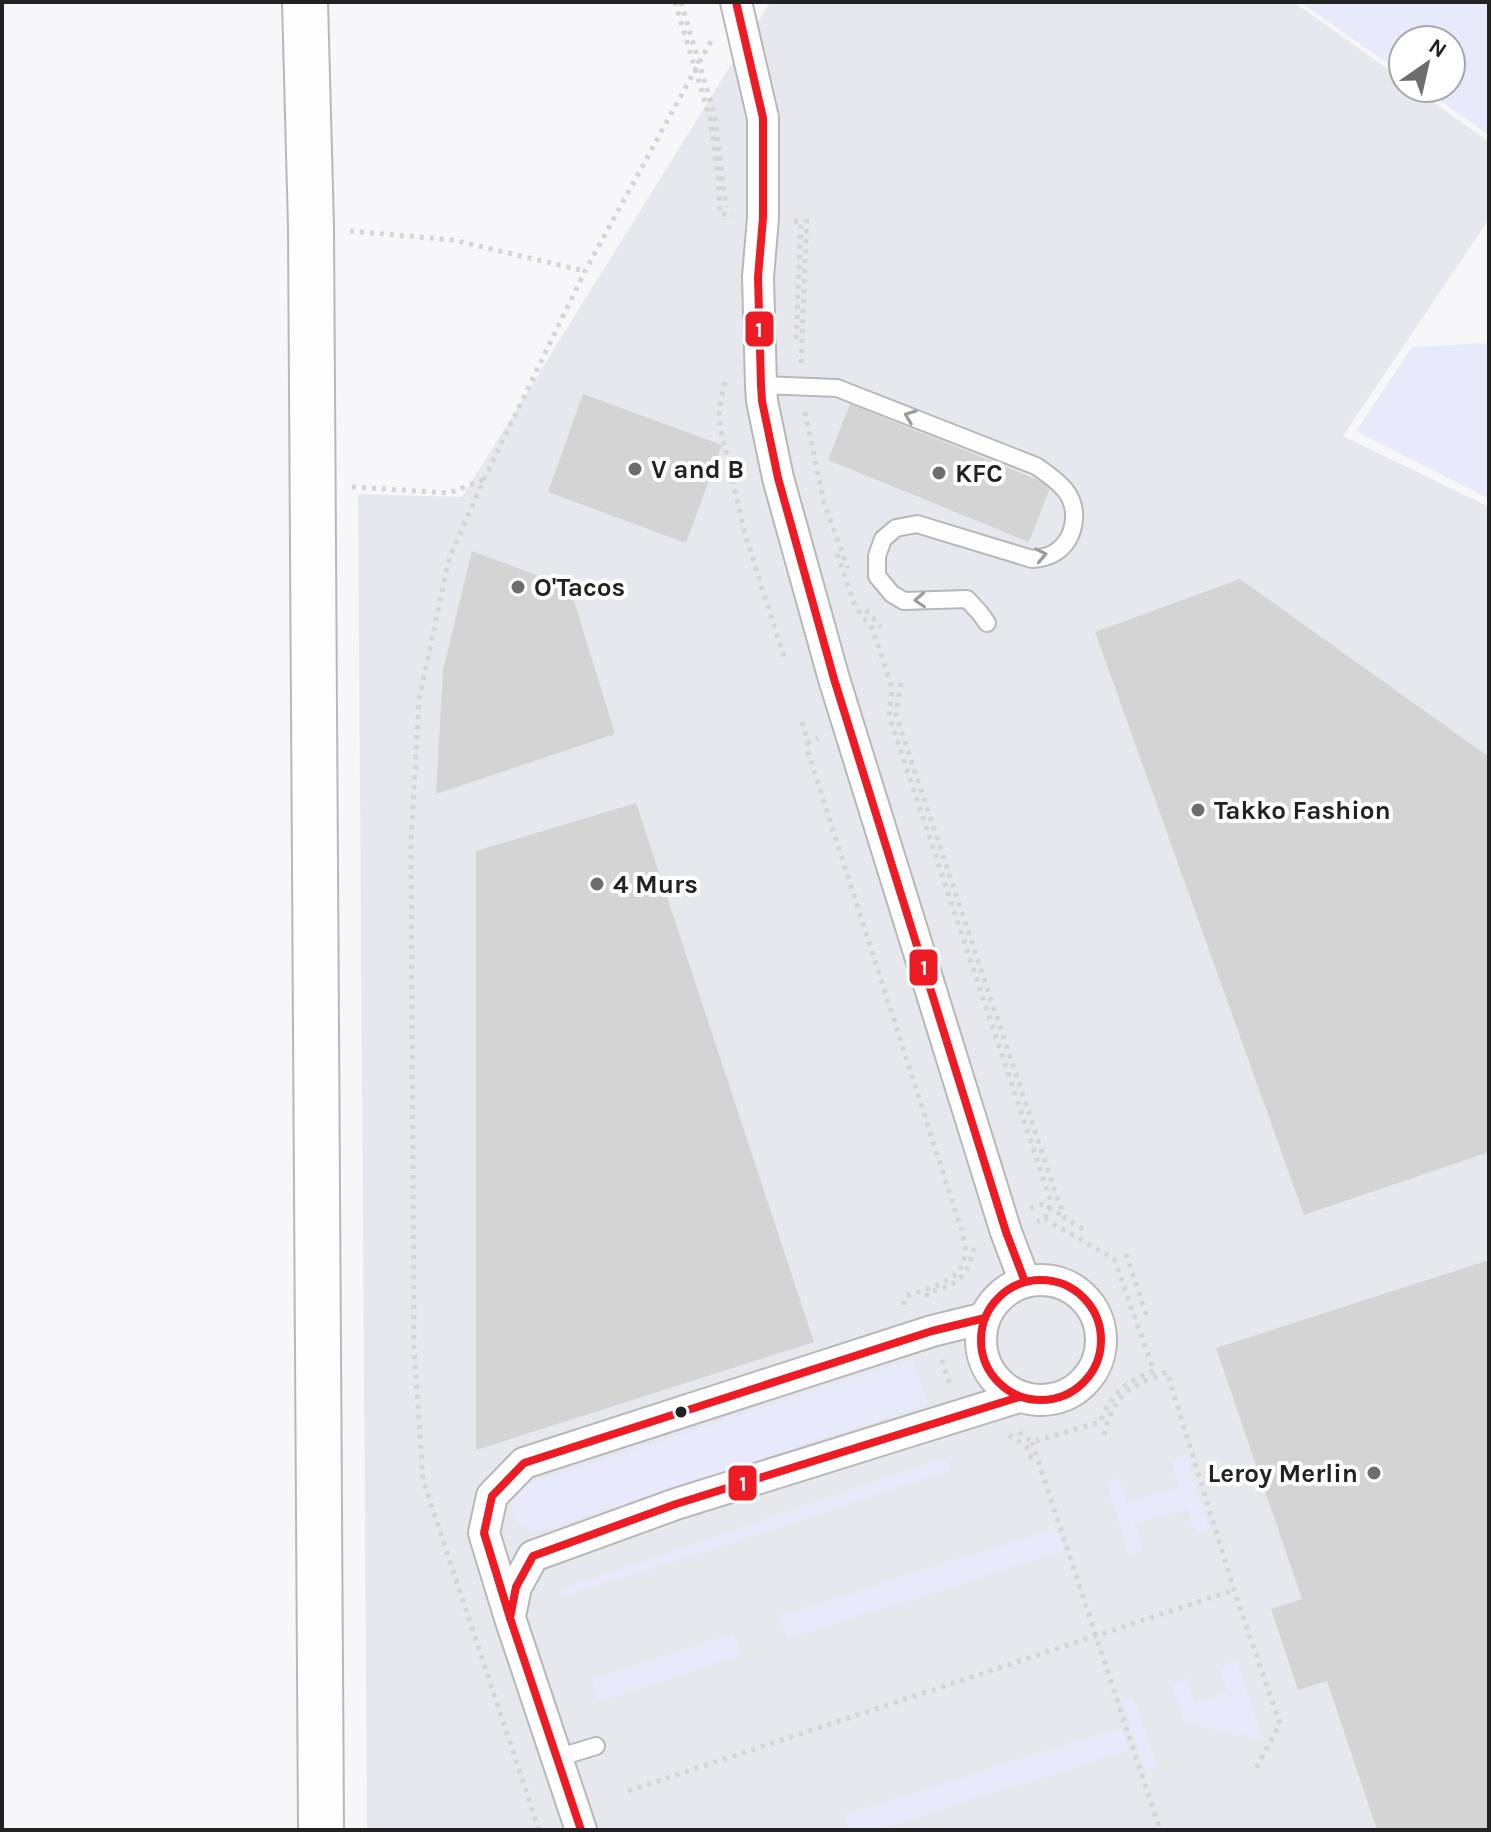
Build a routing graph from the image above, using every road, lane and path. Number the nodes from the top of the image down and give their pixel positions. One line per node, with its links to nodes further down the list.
1 (678, 2): 4 (path); 5 (path)
2 (736, 2): 11 (street)
3 (305, 3): 9 (main road)
4 (695, 70): 6 (path); 10 (path)
5 (726, 207)
6 (720, 214)
7 (807, 216): 12 (path)
8 (801, 222): 12 (path)
9 (311, 227): 10 (path); 14 (main road)
10 (585, 271): 13 (path)
11 (761, 385): 12 (lane); 31 (street)
12 (797, 387): 15 (lane, one-way to 12); 16 (path); 21 (path)
13 (484, 479): 14 (path); 48 (path)
14 (311, 486): 47 (main road)
15 (987, 623)
16 (881, 627)
17 (901, 683): 23 (path)
18 (802, 722): 20 (path)
19 (823, 737): 20 (path)
20 (808, 742): 27 (path)
21 (1049, 1208): 22 (path); 23 (path); 24 (path)
22 (1024, 1210)
23 (1065, 1218): 28 (path)
24 (1045, 1219): 25 (path); 37 (path)
25 (1031, 1223)
26 (968, 1226): 27 (path)
27 (961, 1229): 34 (path)
28 (1088, 1232)
29 (981, 1240): 34 (path)
30 (1126, 1254): 32 (path)
31 (1025, 1282): 33 (street); 35 (street)
32 (1147, 1317)
33 (985, 1318): 34 (street); 35 (street)
34 (921, 1324): 36 (path); 41 (street)
35 (1019, 1397): 36 (street)
36 (959, 1415): 41 (street)
37 (1069, 1430)
38 (1104, 1435): 40 (path)
39 (1032, 1442): 42 (path)
40 (1234, 1590): 42 (path); 45 (path)
41 (510, 1618): 44 (street)
42 (1096, 1636): 46 (path); 50 (path)
43 (596, 1746): 44 (lane)
44 (557, 1758): 49 (street)
45 (1255, 1770)
46 (628, 1791)
47 (321, 1830)
48 (539, 1830)
49 (581, 1830)
50 (1160, 1830)

